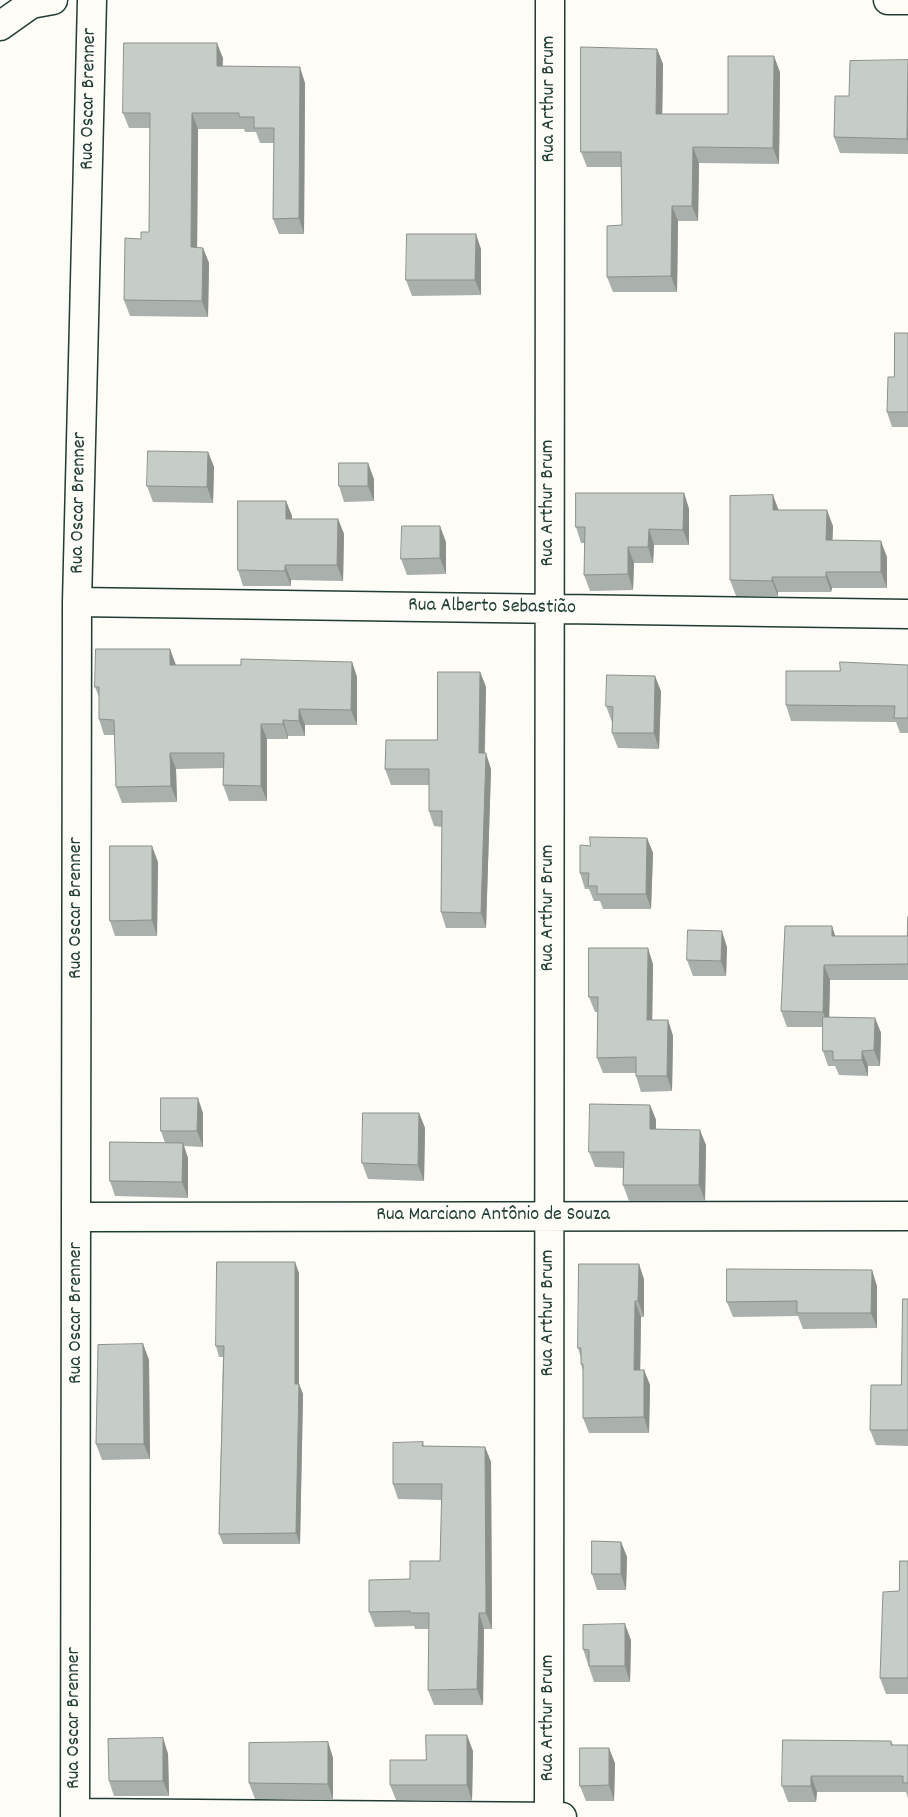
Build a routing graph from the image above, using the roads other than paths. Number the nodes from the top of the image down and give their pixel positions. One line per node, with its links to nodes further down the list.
1 (53, 0): 6 (street)
2 (92, 0): 7 (street, Rua Oscar Brenner)
3 (550, 0): 8 (street, Rua Arthur Brum)
4 (888, 0): 5 (street)
5 (908, 0)
6 (0, 26)
7 (77, 602): 8 (street, Rua Alberto Sebastião); 12 (street, Rua Oscar Brenner)
8 (549, 609): 9 (street, Rua Alberto Sebastião); 10 (street, Rua Arthur Brum)
9 (908, 614)
10 (550, 1216): 11 (street, Rua Marciano Antônio de Souza); 12 (street, Rua Marciano Antônio de Souza); 14 (street, Rua Arthur Brum)
11 (908, 1216)
12 (77, 1217): 13 (street, Rua Oscar Brenner)
13 (75, 1815): 14 (street)
14 (550, 1817): 15 (street)
15 (562, 1817)

